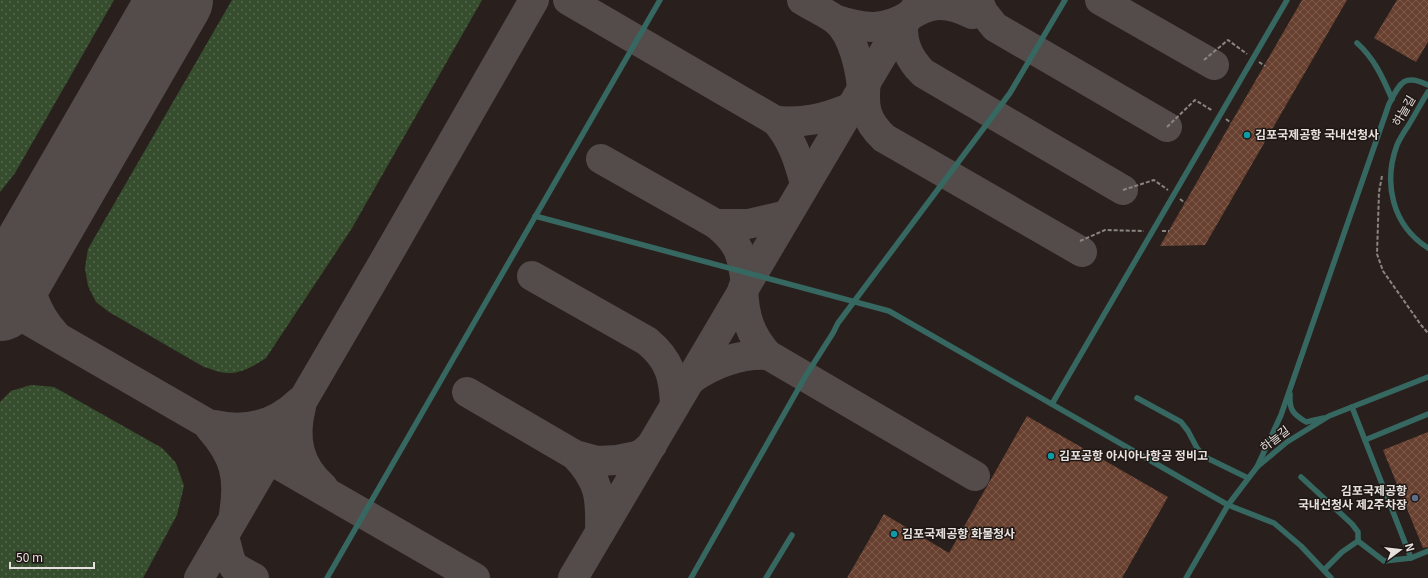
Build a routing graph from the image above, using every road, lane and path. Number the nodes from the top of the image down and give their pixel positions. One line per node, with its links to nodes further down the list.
1 (660, 0): 20 (lane)
2 (1065, 0): 26 (lane)
3 (1287, 0): 30 (lane)
4 (1357, 43): 11 (lane)
5 (1252, 57): 6 (path)
6 (1204, 60)
7 (1258, 61): 8 (path)
8 (1264, 66)
9 (1428, 85): 11 (lane)
10 (1428, 92): 25 (lane, 하늘길)
11 (1392, 100): 28 (lane)
12 (1213, 111): 15 (path)
13 (1225, 119): 14 (path)
14 (1231, 122)
15 (1167, 127)
16 (1122, 190): 17 (path)
17 (1173, 194)
18 (1179, 198): 19 (path)
19 (1185, 203)
20 (535, 216): 26 (lane); 44 (lane)
21 (1145, 231): 24 (path)
22 (1161, 231): 23 (path)
23 (1169, 231)
24 (1080, 241)
25 (1428, 248)
26 (854, 301): 30 (lane); 45 (lane)
27 (1428, 376): 31 (lane, 하늘길)
28 (1290, 388): 33 (lane); 35 (lane)
29 (1137, 398): 37 (lane)
30 (1052, 404): 38 (lane)
31 (1352, 407): 33 (lane, 하늘길); 34 (lane)
32 (1428, 414): 34 (lane)
33 (1330, 416): 35 (lane, 하늘길)
34 (1366, 440): 42 (lane)
35 (1257, 467): 37 (lane, 하늘길)
36 (1301, 477): 40 (lane)
37 (1248, 478): 38 (lane, 하늘길)
38 (1228, 505): 43 (lane); 47 (lane, 하늘길)
39 (792, 534): 46 (lane)
40 (1358, 541): 42 (lane); 43 (lane)
41 (1428, 551): 42 (lane)
42 (1411, 558)
43 (1324, 570): 48 (lane)
44 (327, 578)
45 (691, 578)
46 (766, 578)
47 (1186, 578)
48 (1331, 578)

